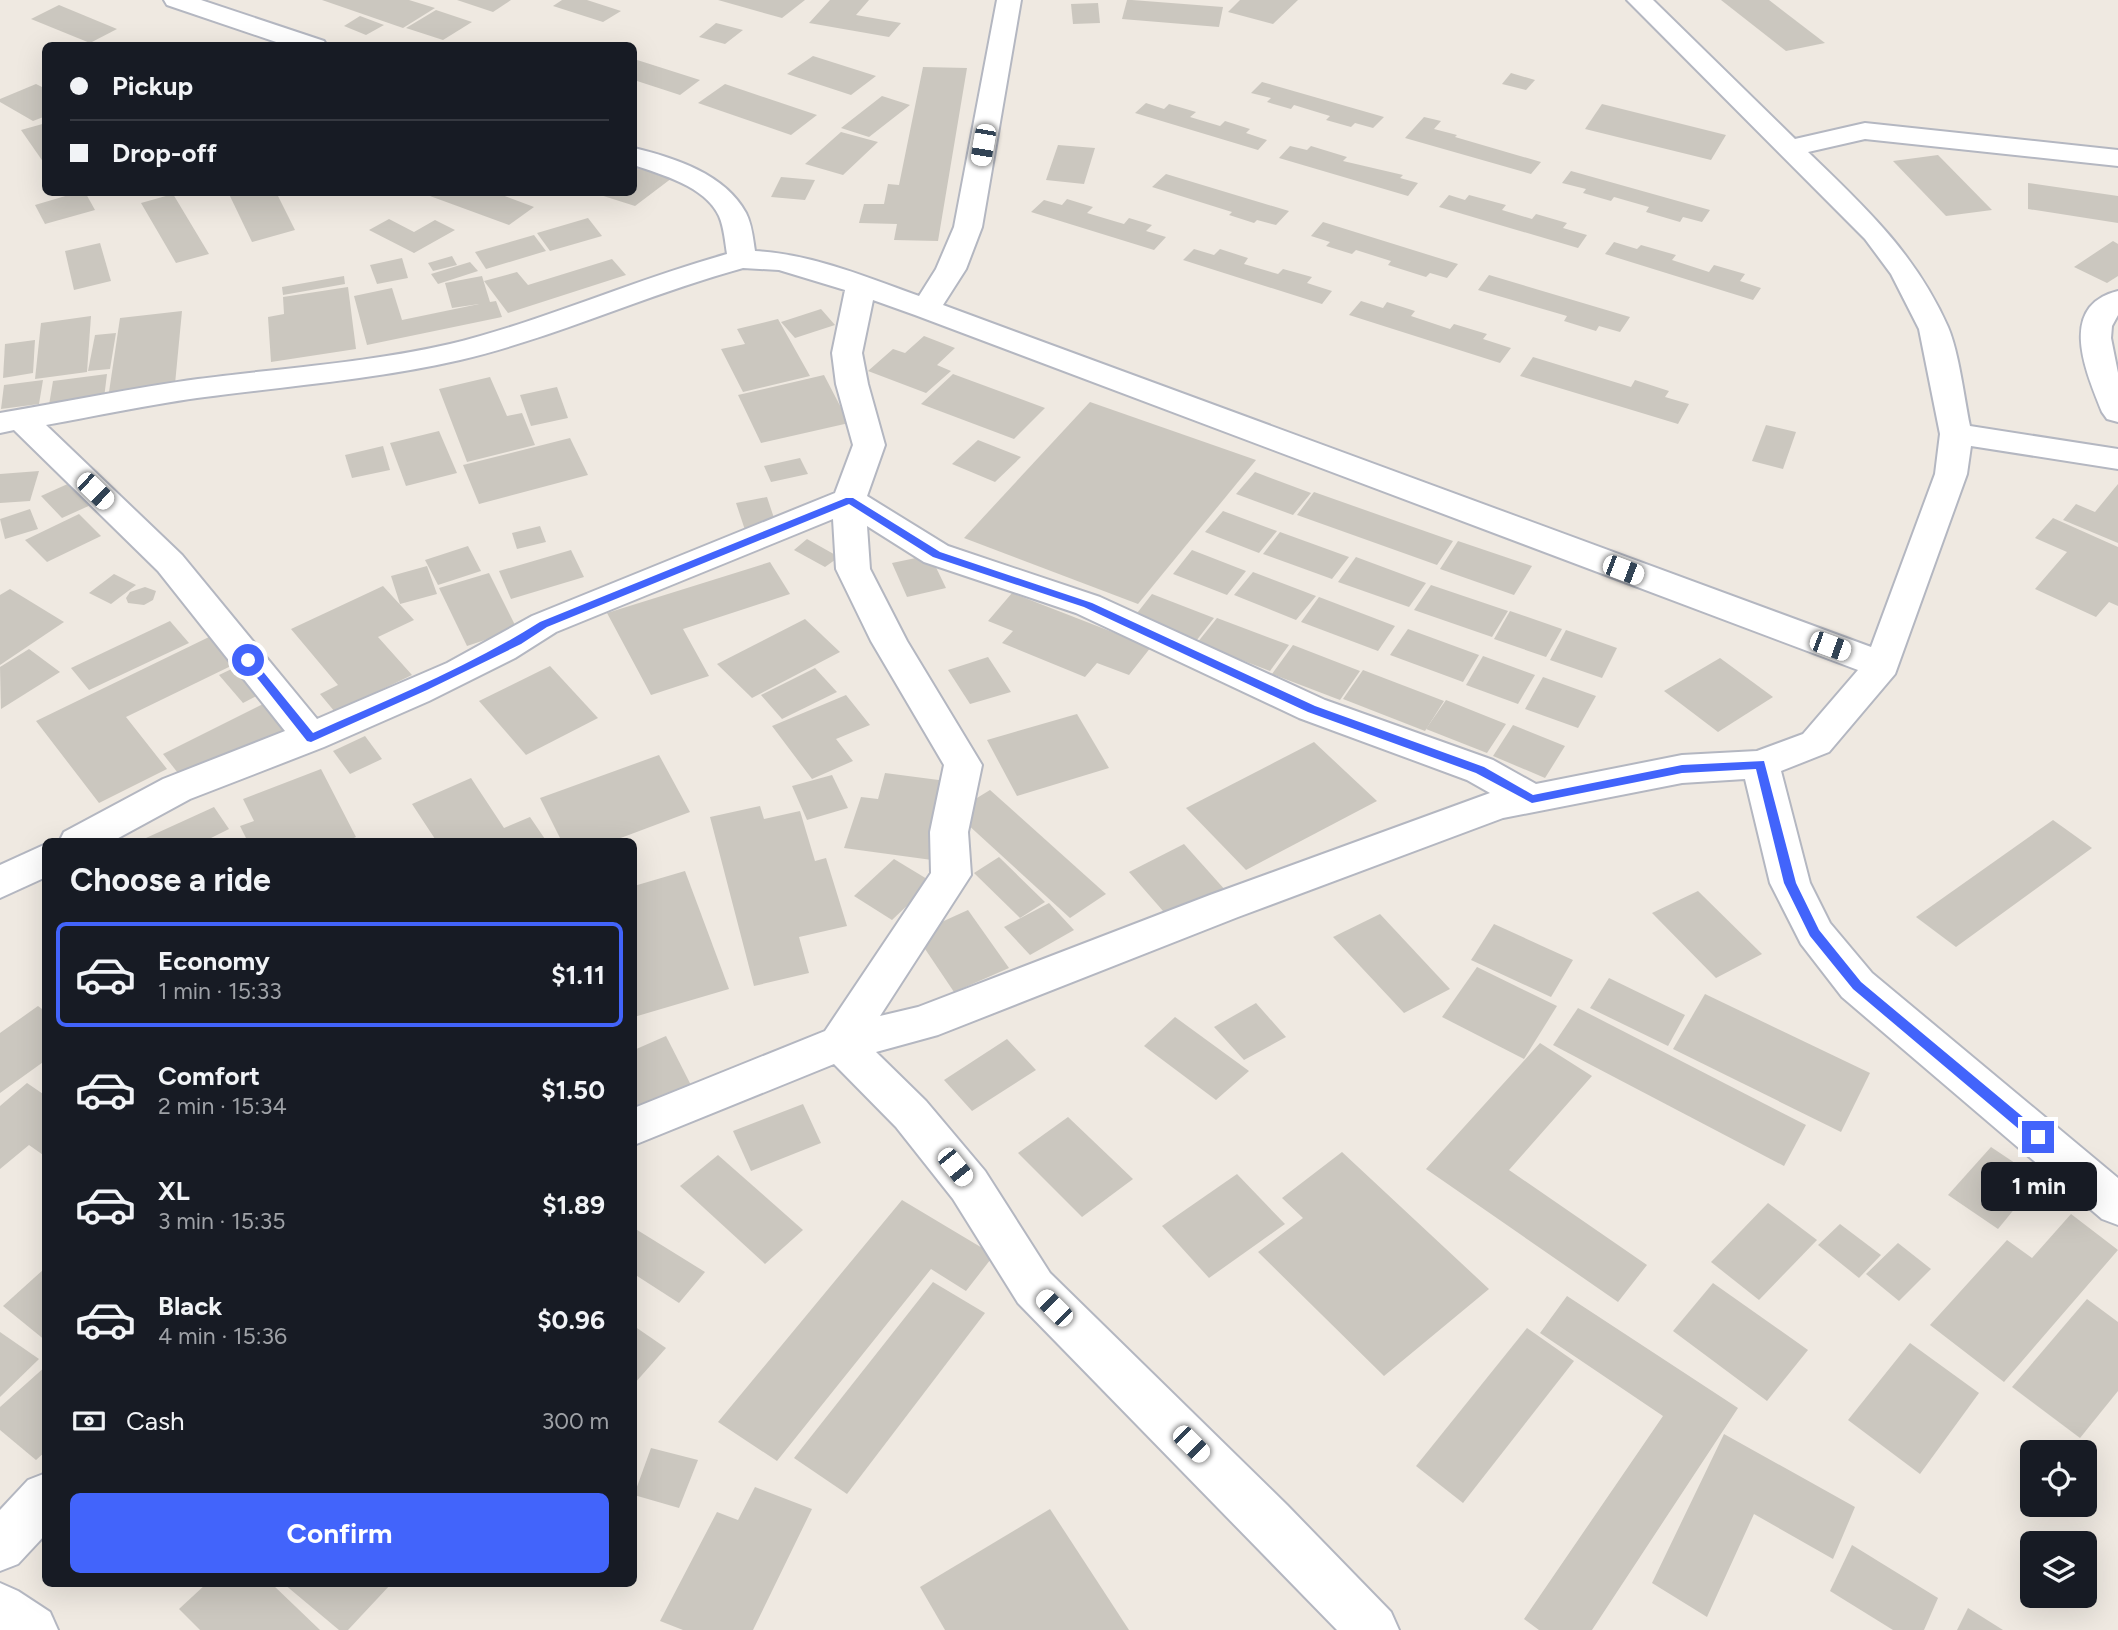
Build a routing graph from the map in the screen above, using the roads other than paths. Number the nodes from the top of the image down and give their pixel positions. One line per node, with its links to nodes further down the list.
1 (176, 0): 4 (street)
2 (1009, 0): 11 (street)
3 (1639, 0): 5 (street)
4 (303, 42)
5 (1789, 148): 7 (street); 14 (street)
6 (637, 157): 8 (street)
7 (2118, 158)
8 (742, 259): 9 (street); 13 (street)
9 (861, 286): 11 (street); 16 (street)
10 (2118, 300): 12 (street)
11 (926, 309): 17 (street)
12 (2118, 412)
13 (10, 421): 18 (street)
14 (1956, 434): 15 (street); 17 (street)
15 (2118, 459)
16 (849, 500): 18 (street); 20 (street); 24 (street)
17 (1882, 665): 19 (street)
18 (311, 738): 21 (street)
19 (1760, 764): 20 (street); 26 (street)
20 (1532, 799): 24 (street)
21 (86, 838)
22 (42, 861): 23 (street)
23 (0, 883)
24 (840, 1043): 25 (street); 31 (street)
25 (637, 1126)
26 (2118, 1205)
27 (42, 1501): 28 (street)
28 (0, 1546)
29 (0, 1609): 30 (street)
30 (32, 1630)
31 (1373, 1630)

